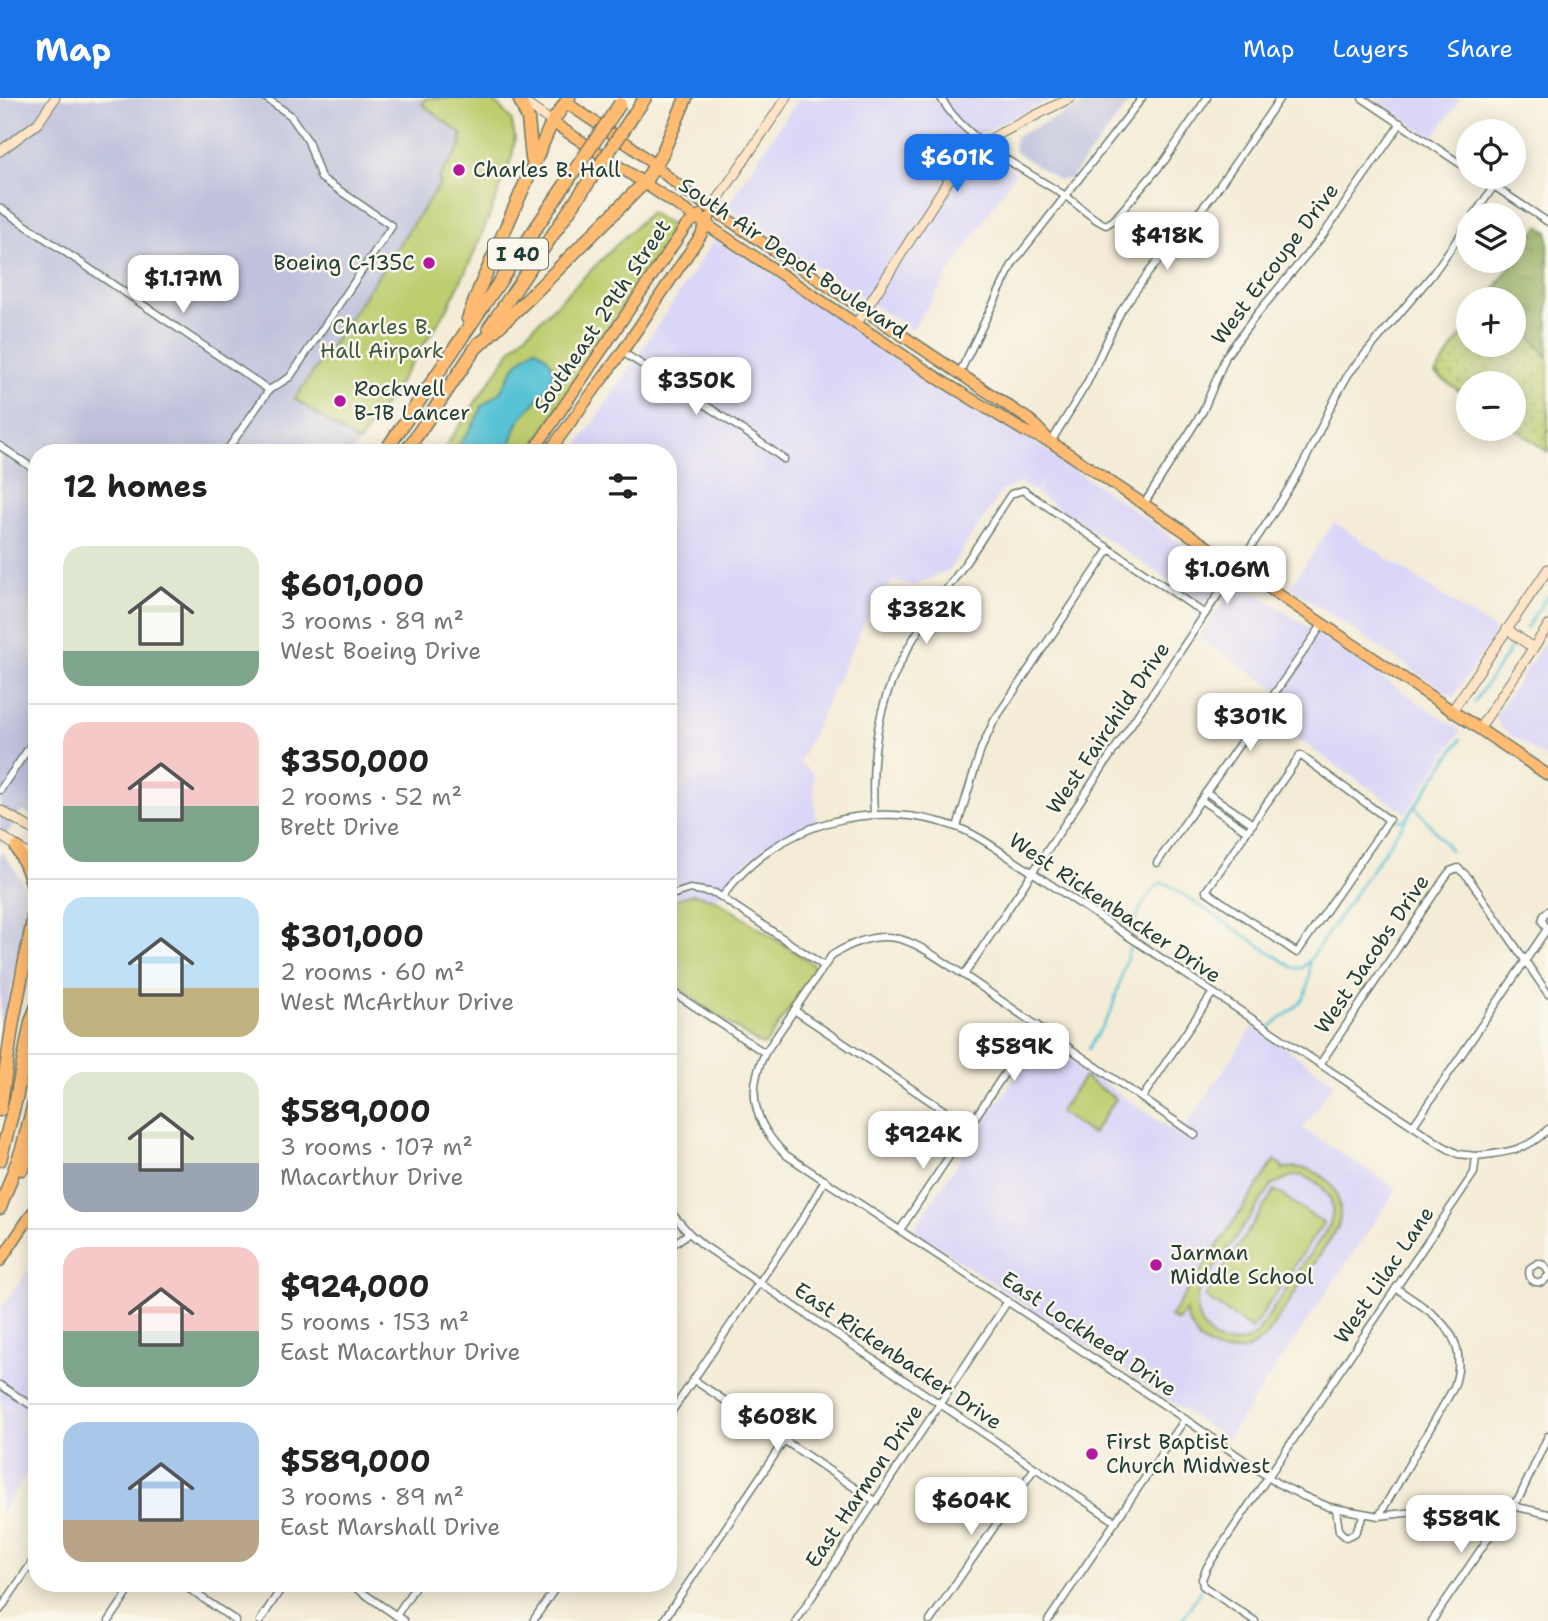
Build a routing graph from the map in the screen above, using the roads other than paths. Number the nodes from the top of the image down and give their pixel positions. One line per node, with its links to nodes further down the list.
1 (55, 98): 18 (street)
2 (266, 98): 35 (street)
3 (518, 98): 15 (street, South Air Depot Boulevard); 21 (highway)
4 (645, 98): 32 (highway, I 40, bridge)
5 (686, 98): 20 (highway)
6 (786, 98): 26 (street, Southeast 29th Street)
7 (941, 98): 17 (street)
8 (1070, 98): 17 (street)
9 (1142, 98): 24 (street)
10 (1207, 98): 24 (street)
11 (1280, 98): 36 (street)
12 (1362, 98): 16 (street)
13 (565, 99): 15 (highway); 20 (main road, South Air Depot Boulevard)
14 (622, 101): 31 (highway, I 40, bridge)
15 (552, 122): 21 (highway); 22 (main road, South Air Depot Boulevard)
16 (1401, 123): 19 (street); 45 (street, West Ercoupe Drive)
17 (985, 142): 24 (street); 30 (street)
18 (0, 151)
19 (1456, 161)
20 (655, 166): 22 (highway); 26 (main road, South Air Depot Boulevard)
21 (531, 168): 31 (highway)
22 (645, 183): 27 (main road, South Air Depot Boulevard); 32 (highway)
23 (1498, 189): 28 (street)
24 (1065, 197): 34 (street)
25 (0, 208): 35 (street)
26 (712, 208): 27 (main road, Southeast 29th Street); 30 (main road, South Air Depot Boulevard)
27 (702, 220): 30 (main road, South Air Depot Boulevard); 33 (main road, Southeast 29th Street); 40 (main road, Southeast 29th Street)
28 (1548, 222)
29 (1456, 241): 47 (street, West Fairchild Drive)
30 (860, 317): 34 (main road, South Air Depot Boulevard); 36 (main road, South Air Depot Boulevard)
31 (461, 339): 38 (highway, I 40)
32 (476, 348): 39 (highway, I 40)
33 (622, 352): 41 (main road, Southeast 29th Street); 43 (street)
34 (958, 374): 36 (main road, South Air Depot Boulevard)
35 (269, 390): 37 (street)
36 (1051, 443): 45 (main road, South Air Depot Boulevard)
37 (231, 444)
38 (390, 444)
39 (411, 444)
40 (538, 444)
41 (555, 444)
42 (0, 446): 44 (street)
43 (784, 459)
44 (28, 465)
45 (1144, 504): 47 (main road, South Air Depot Boulevard)
46 (1109, 550): 49 (street); 62 (street); 65 (street)
47 (1238, 567): 49 (street, West Fairchild Drive); 50 (main road, South Air Depot Boulevard)
48 (1548, 569): 52 (street)
49 (1205, 614): 72 (street, West Fairchild Drive)
50 (1322, 625): 54 (main road, South Air Depot Boulevard); 59 (street)
51 (1548, 626): 53 (street)
52 (1507, 629): 53 (street); 54 (street)
53 (1533, 648): 55 (street)
54 (1452, 711): 55 (main road, South Air Depot Boulevard)
55 (1479, 729): 57 (main road, South Air Depot Boulevard)
56 (28, 749): 58 (street)
57 (1548, 775)
58 (0, 790)
59 (1206, 792): 60 (street); 63 (street)
60 (1201, 800): 66 (street); 70 (street)
61 (0, 810): 64 (street)
62 (874, 813): 65 (street, West Rickenbacker Drive); 74 (street, West Rickenbacker Drive)
63 (1253, 824): 66 (street); 66 (street)
64 (28, 827)
65 (957, 827): 72 (street, West Rickenbacker Drive)
66 (1247, 831)
67 (0, 835): 68 (street)
68 (17, 848): 69 (street); 71 (highway)
69 (28, 855)
70 (1157, 863)
71 (28, 867)
72 (1032, 872): 80 (street, West Fairchild Drive); 81 (street, West Rickenbacker Drive)
73 (677, 893): 74 (street)
74 (722, 897): 79 (street)
75 (1548, 911): 76 (street)
76 (1548, 930): 78 (street)
77 (28, 949): 90 (highway)
78 (1527, 960): 82 (street); 88 (street, West Jacobs Drive); 92 (street)
79 (824, 966): 80 (street, East Lockheed Drive); 84 (street, East Lockheed Drive)
80 (964, 975): 85 (street, East Lockheed Drive)
81 (1212, 994): 88 (street, West Rickenbacker Drive); 89 (street)
82 (1548, 994)
83 (677, 995): 87 (street)
84 (794, 1010): 87 (street, East Lockheed Drive); 93 (street)
85 (1037, 1025): 89 (street, East Lockheed Drive); 93 (street)
86 (28, 1046): 98 (highway)
87 (765, 1053): 99 (street, East Lockheed Drive)
88 (1320, 1064): 92 (street, West Rickenbacker Drive)
89 (1142, 1098): 95 (street, East Lockheed Drive)
90 (0, 1110)
91 (28, 1126): 100 (highway)
92 (1413, 1126): 96 (street, West Rickenbacker Drive)
93 (969, 1127): 103 (street)
94 (1548, 1129): 96 (street)
95 (1195, 1135)
96 (1476, 1156): 108 (street, West Lilac Lane)
97 (28, 1159): 100 (highway)
98 (0, 1160)
99 (825, 1181): 103 (street, East Lockheed Drive); 107 (street)
100 (2, 1204)
101 (28, 1219): 106 (main road)
102 (677, 1219): 104 (street, East Rickenbacker Drive)
103 (900, 1230): 109 (street, East Lockheed Drive)
104 (689, 1233): 105 (street); 107 (street, East Rickenbacker Drive)
105 (677, 1242)
106 (0, 1261)
107 (759, 1283): 110 (street); 114 (street, East Rickenbacker Drive)
108 (1396, 1288): 119 (street, West Lilac Lane); 125 (street)
109 (1008, 1301): 114 (street, East Harmon Drive); 115 (street, East Lockheed Drive)
110 (694, 1380): 113 (street); 117 (street)
111 (0, 1385): 112 (street)
112 (28, 1403)
113 (677, 1404)
114 (940, 1404): 118 (street, East Rickenbacker Drive); 120 (street, East Harmon Drive)
115 (1185, 1419): 119 (street, East Lockheed Drive); 126 (street)
116 (1548, 1436): 121 (street)
117 (784, 1441): 120 (street); 141 (street)
118 (1034, 1469): 126 (street, East Rickenbacker Drive); 143 (street)
119 (1268, 1477): 122 (street, East Lockheed Drive); 145 (street, West Lilac Lane)
120 (876, 1502): 142 (street, East Harmon Drive)
121 (1513, 1506): 124 (street, East Lockheed Drive); 125 (street, East Lockheed Drive); 146 (street)
122 (1336, 1509): 123 (street, East Lockheed Drive); 123 (street)
123 (1364, 1514): 125 (street, East Lockheed Drive)
124 (1548, 1514)
125 (1379, 1516)
126 (1116, 1522): 144 (street)
127 (28, 1568): 134 (street)
128 (129, 1592): 137 (street)
129 (193, 1592): 136 (street)
130 (279, 1592): 138 (street)
131 (362, 1592): 135 (street)
132 (412, 1592): 135 (street)
133 (553, 1592): 140 (street)
134 (0, 1610)
135 (396, 1616): 139 (street)
136 (230, 1619)
137 (109, 1621)
138 (260, 1621)
139 (404, 1621)
140 (533, 1621)
141 (663, 1621)
142 (796, 1621)
143 (930, 1621)
144 (1048, 1621)
145 (1255, 1621)
146 (1432, 1621)

